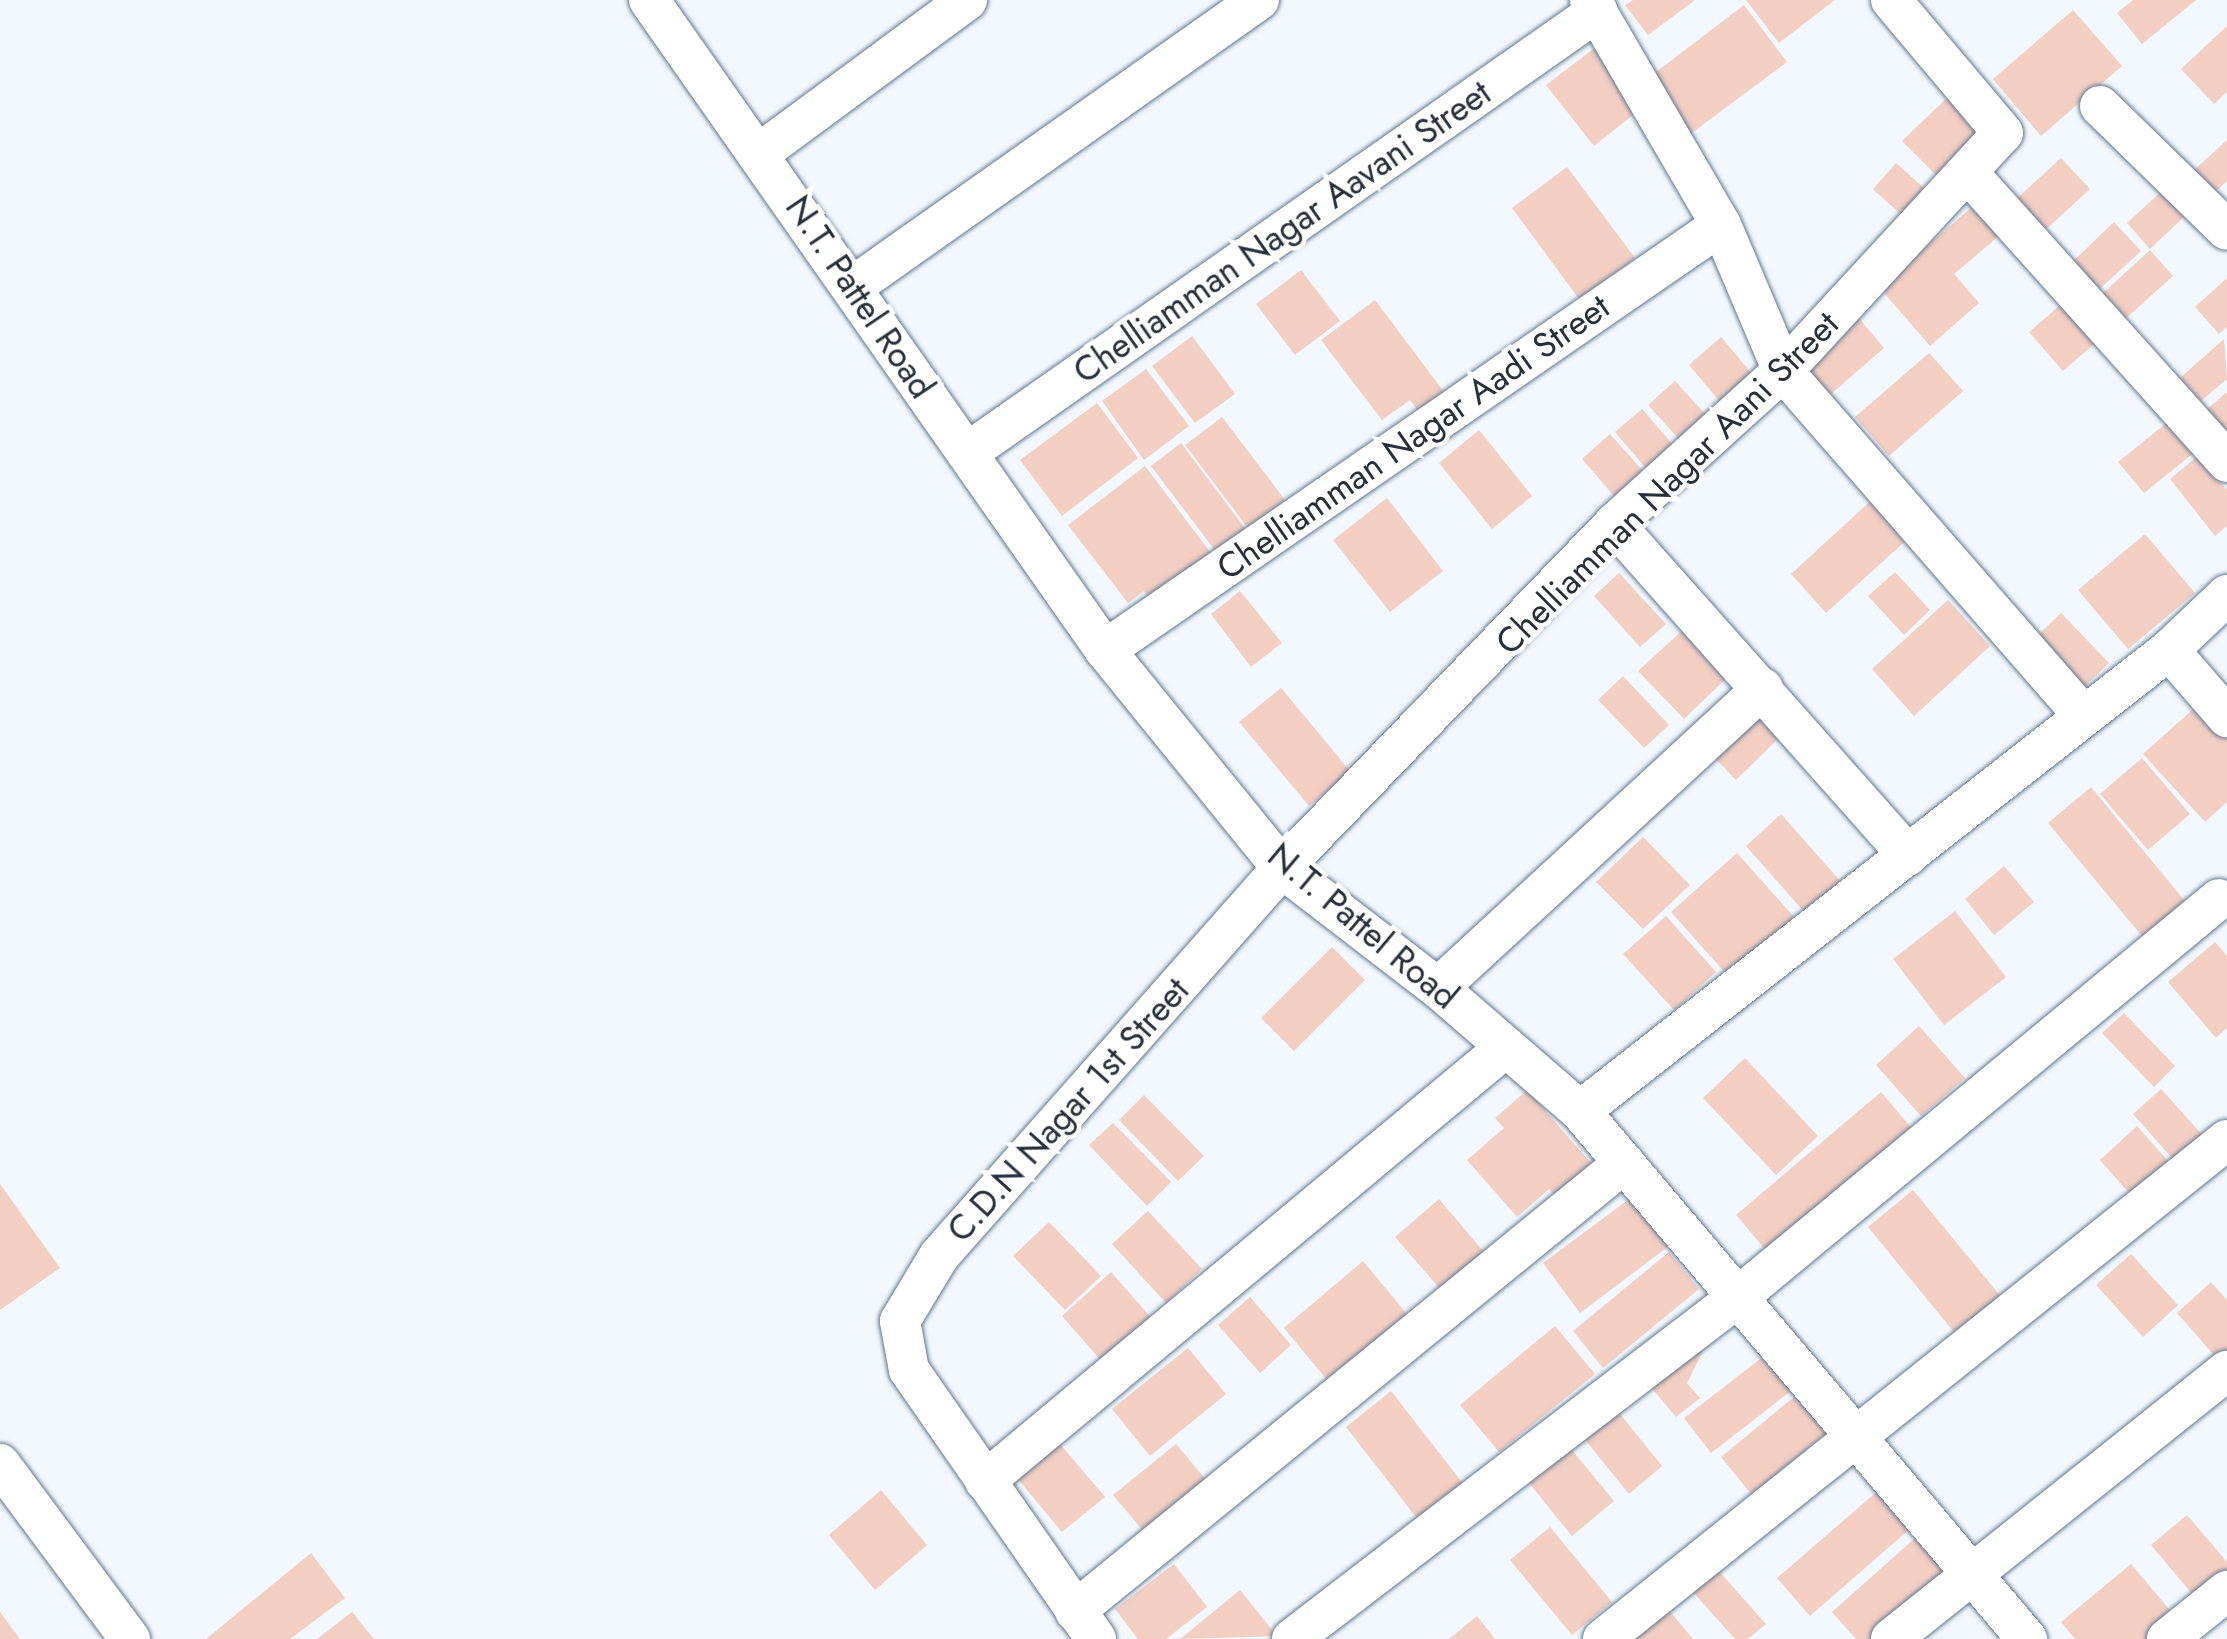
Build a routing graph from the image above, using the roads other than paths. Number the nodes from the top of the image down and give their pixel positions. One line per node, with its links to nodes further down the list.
1 (649, 0): 7 (street, N.T. Pattel Road)
2 (966, 0): 7 (street)
3 (1259, 0): 11 (street)
4 (1891, 0): 8 (street, Chelliamman Nagar Aani Street)
5 (1594, 5): 9 (street); 13 (street, Chelliamman Nagar Aavani Street)
6 (2100, 106): 10 (street)
7 (761, 152): 11 (street, N.T. Pattel Road)
8 (1970, 174): 12 (street, Chelliamman Nagar Aani Street); 14 (street)
9 (1721, 225): 12 (street); 17 (street, Chelliamman Nagar Aadi Street)
10 (2227, 230)
11 (852, 287): 13 (street, N.T. Pattel Road)
12 (1783, 370): 15 (street, Chelliamman Nagar Aani Street); 20 (street)
13 (967, 453): 17 (street, N.T. Pattel Road)
14 (2227, 462)
15 (1614, 524): 19 (street); 23 (street, Chelliamman Nagar Aani Street)
16 (2227, 595): 18 (street)
17 (1105, 650): 23 (street, N.T. Pattel Road)
18 (2170, 650): 20 (street); 21 (street)
19 (1763, 688): 22 (street); 25 (street)
20 (2083, 714): 22 (street)
21 (2227, 717)
22 (1908, 856): 27 (street)
23 (1282, 868): 25 (street, N.T. Pattel Road); 34 (street, C.D.N Nagar 1st Street)
24 (2218, 899): 30 (street)
25 (1438, 988): 26 (street, N.T. Pattel Road)
26 (1506, 1047): 27 (street, N.T. Pattel Road); 34 (street)
27 (1580, 1112): 29 (street, N.T. Pattel Road)
28 (2227, 1140): 32 (street)
29 (1624, 1163): 30 (street, N.T. Pattel Road); 37 (street)
30 (1738, 1298): 32 (street, N.T. Pattel Road); 39 (street)
31 (2227, 1371): 35 (street)
32 (1856, 1437): 35 (street, N.T. Pattel Road); 40 (street)
33 (0, 1464): 38 (street)
34 (985, 1481): 37 (street)
35 (1972, 1574): 41 (street); 42 (street, N.T. Pattel Road)
36 (2227, 1591): 43 (street)
37 (1086, 1625)
38 (130, 1639)
39 (1292, 1639)
40 (1603, 1639)
41 (1891, 1639)
42 (2028, 1639)
43 (2166, 1639)

